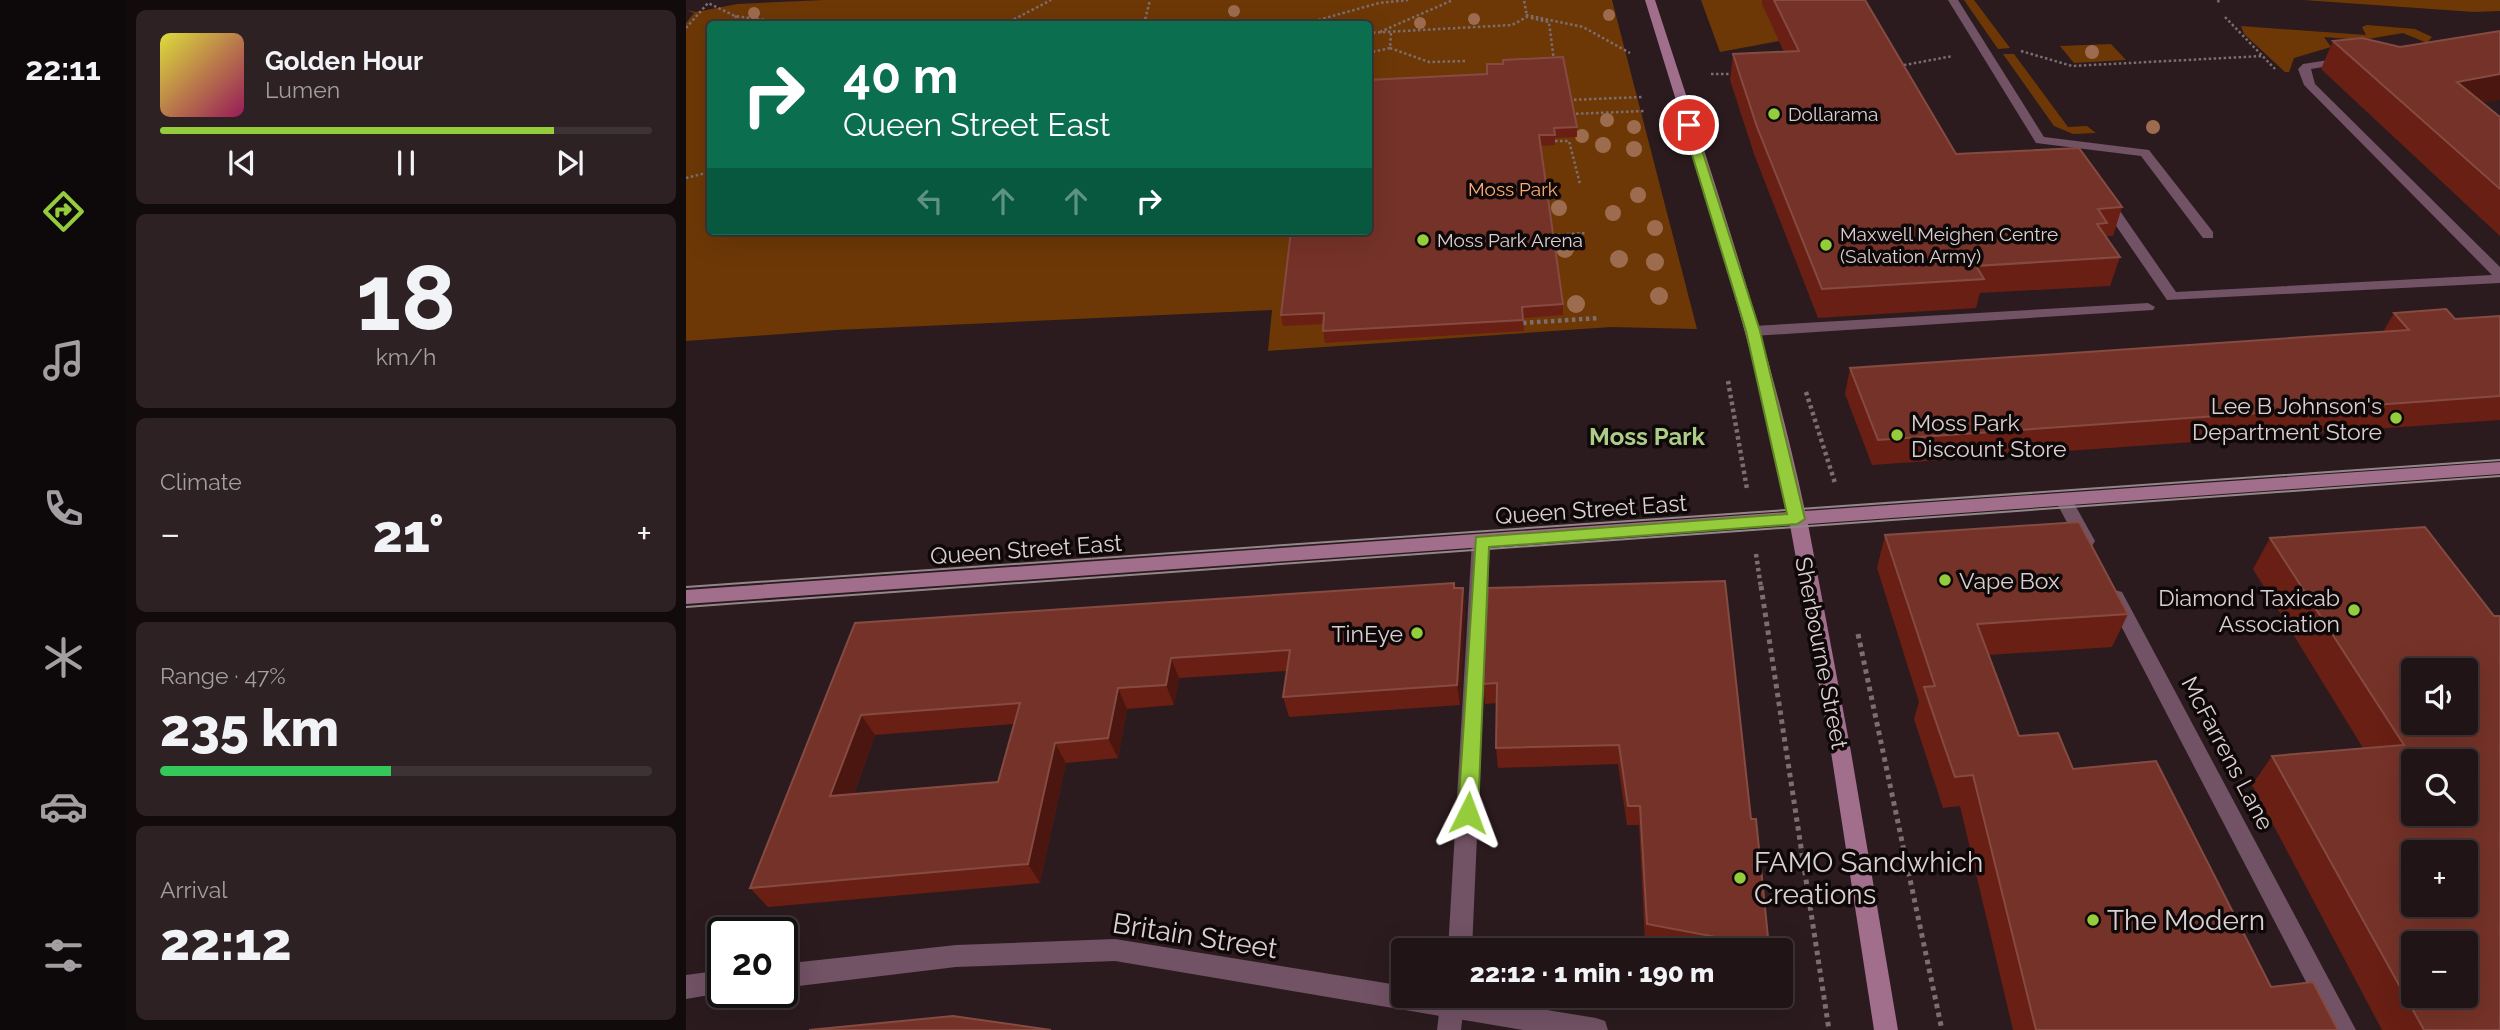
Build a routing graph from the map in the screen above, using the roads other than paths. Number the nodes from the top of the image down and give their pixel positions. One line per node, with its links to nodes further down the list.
1 (1650, 0): 8 (main road, Sherbourne Street)
2 (1953, 0): 5 (street)
3 (2359, 59): 6 (street)
4 (2095, 186): 6 (street)
5 (2208, 235)
6 (2500, 277)
7 (2148, 307): 8 (street)
8 (1753, 331): 11 (main road, Sherbourne Street)
9 (2500, 468): 10 (main road, Queen Street East)
10 (2064, 500): 11 (main road, Queen Street East); 13 (street)
11 (1797, 519): 12 (main road, Queen Street East); 22 (main road, Sherbourne Street)
12 (1482, 541): 15 (main road, Queen Street East); 16 (street)
13 (2094, 556)
14 (2107, 581): 23 (street, McFarrens Lane)
15 (686, 597)
16 (1461, 938)
17 (798, 973): 20 (street, Britain Street)
18 (707, 984): 19 (street)
19 (686, 986)
20 (1451, 1011): 21 (street, Britain Street)
21 (1597, 1030)
22 (1886, 1030)
23 (2344, 1030)

